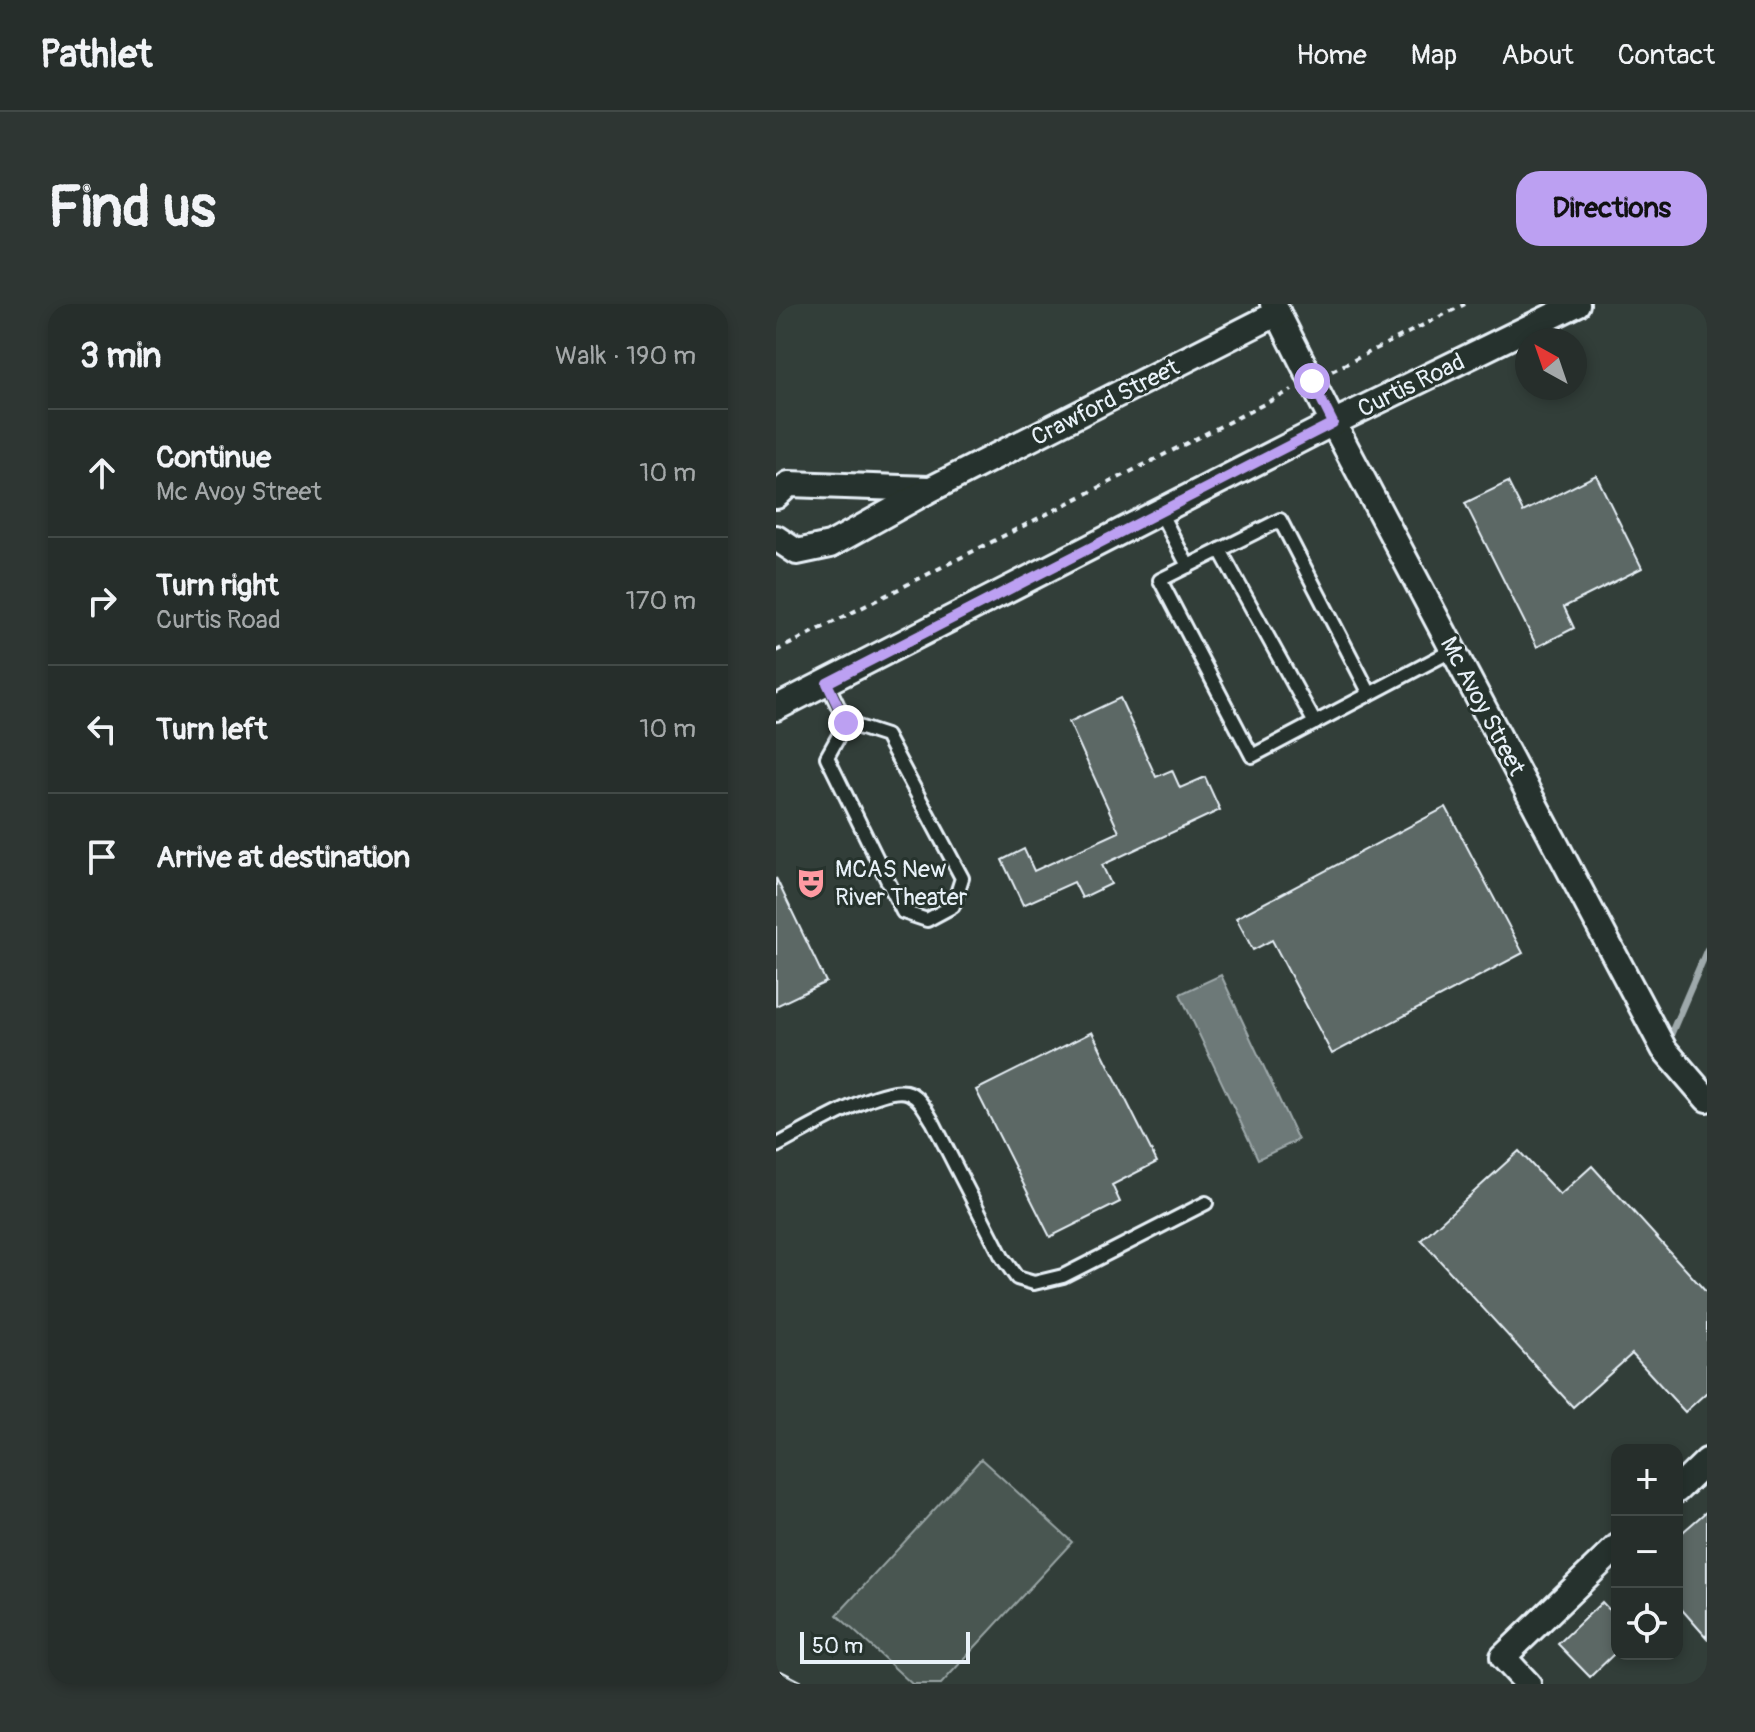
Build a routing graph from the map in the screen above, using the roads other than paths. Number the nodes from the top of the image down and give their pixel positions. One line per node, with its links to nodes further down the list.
1 (1577, 304): 3 (street, Curtis Road)
2 (1276, 308): 3 (street, Mc Avoy Street); 4 (street, Crawford Street)
3 (1333, 423): 6 (street, Curtis Road); 10 (street, Mc Avoy Street)
4 (931, 489): 5 (street, Crawford Street); 7 (street, Crawford Street)
5 (776, 496)
6 (1160, 512): 9 (lane); 11 (street, Curtis Road)
7 (776, 538)
8 (1220, 550): 9 (lane); 12 (lane); 15 (lane)
9 (1188, 566): 15 (lane)
10 (1453, 650): 12 (lane); 16 (street, Mc Avoy Street)
11 (827, 683): 13 (street, Curtis Road); 14 (lane)
12 (1370, 694): 15 (lane)
13 (776, 708)
14 (846, 723): 14 (lane)
15 (1315, 723)
16 (1707, 1099)
17 (776, 1146): 18 (lane)
18 (1206, 1203)
19 (1707, 1461): 20 (street)
20 (1683, 1484)
21 (1611, 1553): 22 (street)
22 (1528, 1684)

